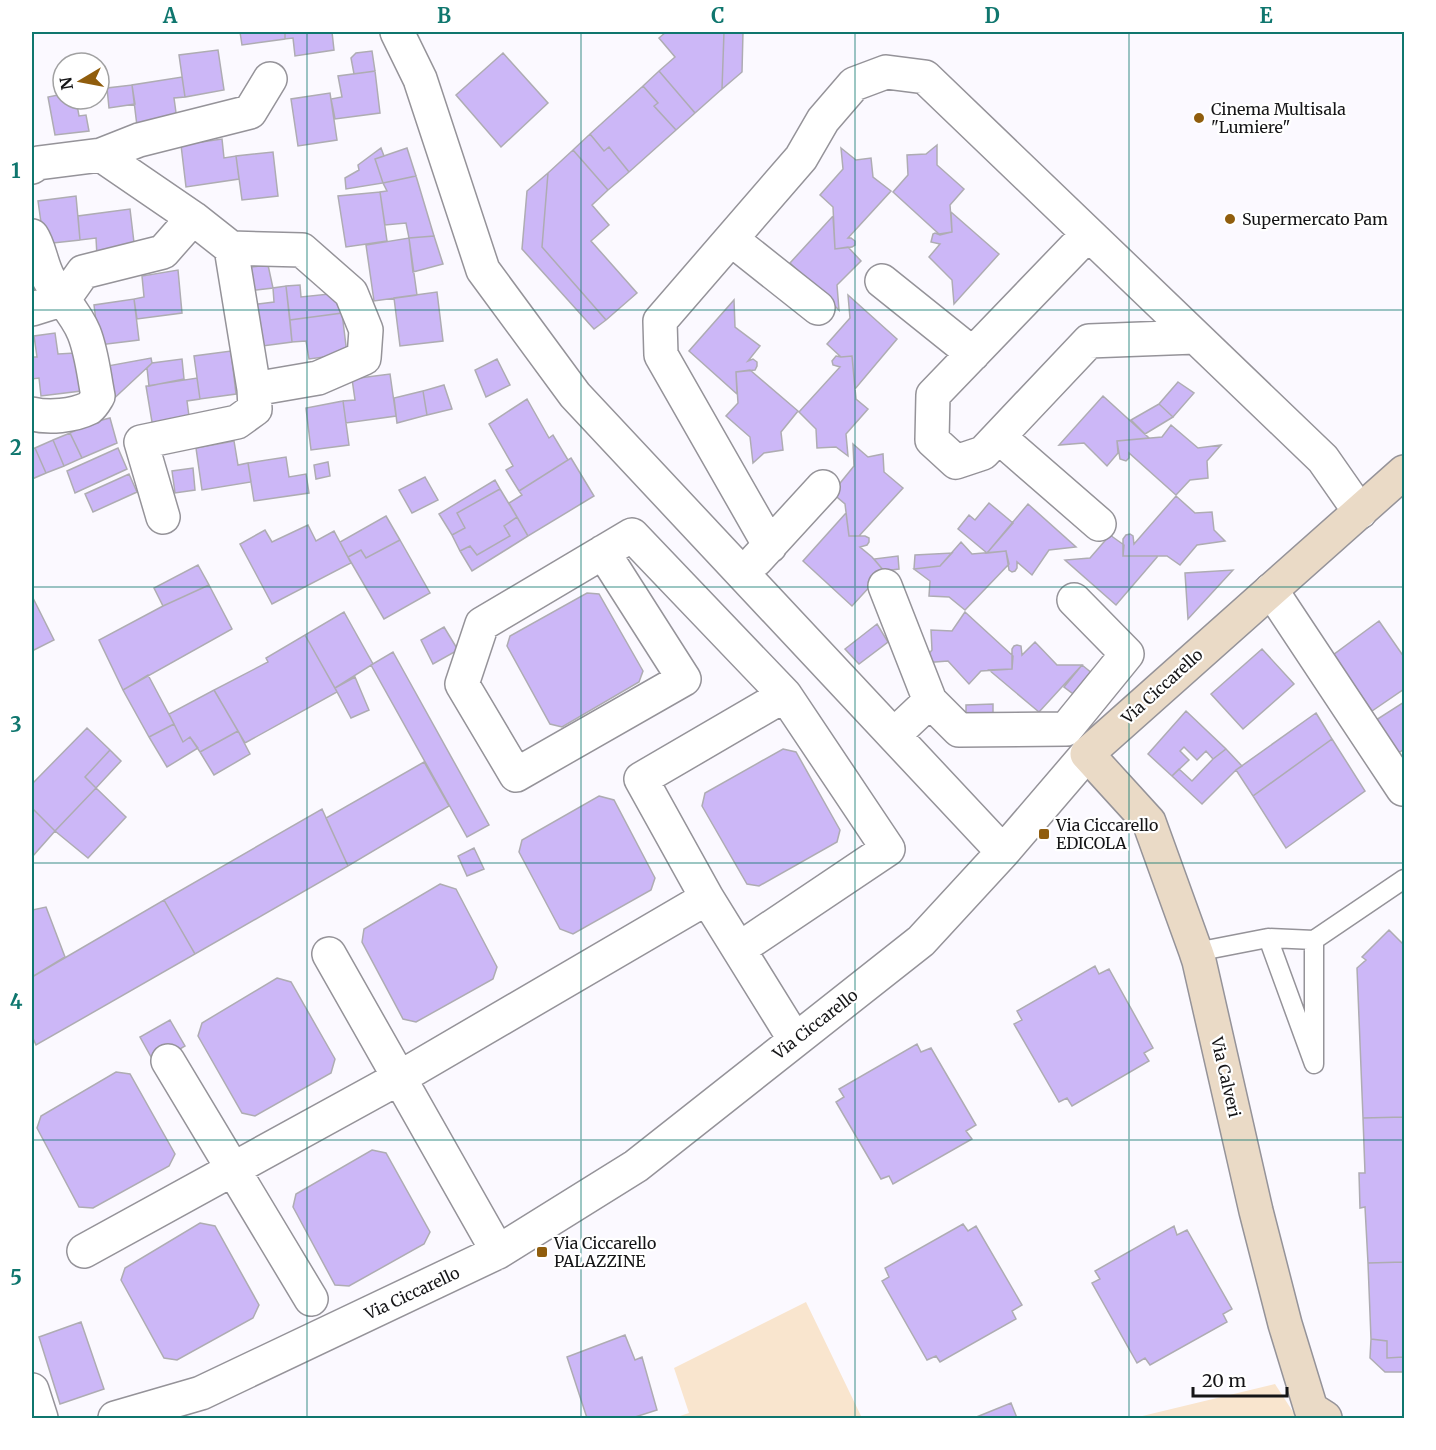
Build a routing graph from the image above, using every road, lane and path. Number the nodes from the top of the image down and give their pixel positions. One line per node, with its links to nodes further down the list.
1 (397, 32): 26 (street)
2 (270, 79): 3 (street)
3 (101, 155): 4 (street); 5 (street)
4 (32, 167)
5 (193, 218): 9 (street); 11 (street)
6 (1089, 234): 8 (street); 14 (street); 15 (street)
7 (32, 236): 11 (street)
8 (731, 239): 12 (street); 24 (street)
9 (231, 248): 16 (street); 16 (street)
10 (882, 281): 15 (street)
11 (64, 299): 13 (street); 17 (street)
12 (818, 308)
13 (32, 309)
14 (1195, 337): 18 (street); 21 (street)
15 (973, 354): 18 (street)
16 (254, 390): 22 (street)
17 (32, 414)
18 (999, 437): 23 (street)
19 (1404, 472): 21 (street, Via Ciccarello)
20 (823, 488): 24 (street)
21 (1360, 512): 28 (street, Via Ciccarello)
22 (164, 517)
23 (1099, 524)
24 (770, 546): 26 (street)
25 (603, 552): 25 (street); 30 (street)
26 (743, 575): 32 (street)
27 (885, 586): 31 (street)
28 (1271, 590): 33 (street, Via Ciccarello); 34 (street)
29 (1074, 600): 31 (street)
30 (785, 695): 37 (street); 40 (street)
31 (930, 700): 32 (street)
32 (894, 735): 35 (street)
33 (1087, 754): 35 (street, Via Ciccarello); 41 (street, Via Calveri)
34 (1403, 789)
35 (1003, 852): 43 (street, Via Ciccarello)
36 (1404, 879): 39 (lane)
37 (707, 898): 40 (street); 45 (street)
38 (1268, 938): 39 (lane); 39 (lane); 41 (lane)
39 (1314, 940)
40 (739, 949): 43 (street)
41 (1196, 952): 53 (street, Via Calveri)
42 (329, 954): 45 (street)
43 (795, 1040): 48 (street, Via Ciccarello)
44 (168, 1061): 46 (street)
45 (399, 1078): 46 (street); 48 (street)
46 (234, 1169): 47 (street); 49 (street)
47 (84, 1251)
48 (498, 1252): 51 (street, Via Ciccarello)
49 (311, 1299)
50 (32, 1390): 52 (street)
51 (119, 1418)
52 (41, 1419)
53 (1325, 1419)

